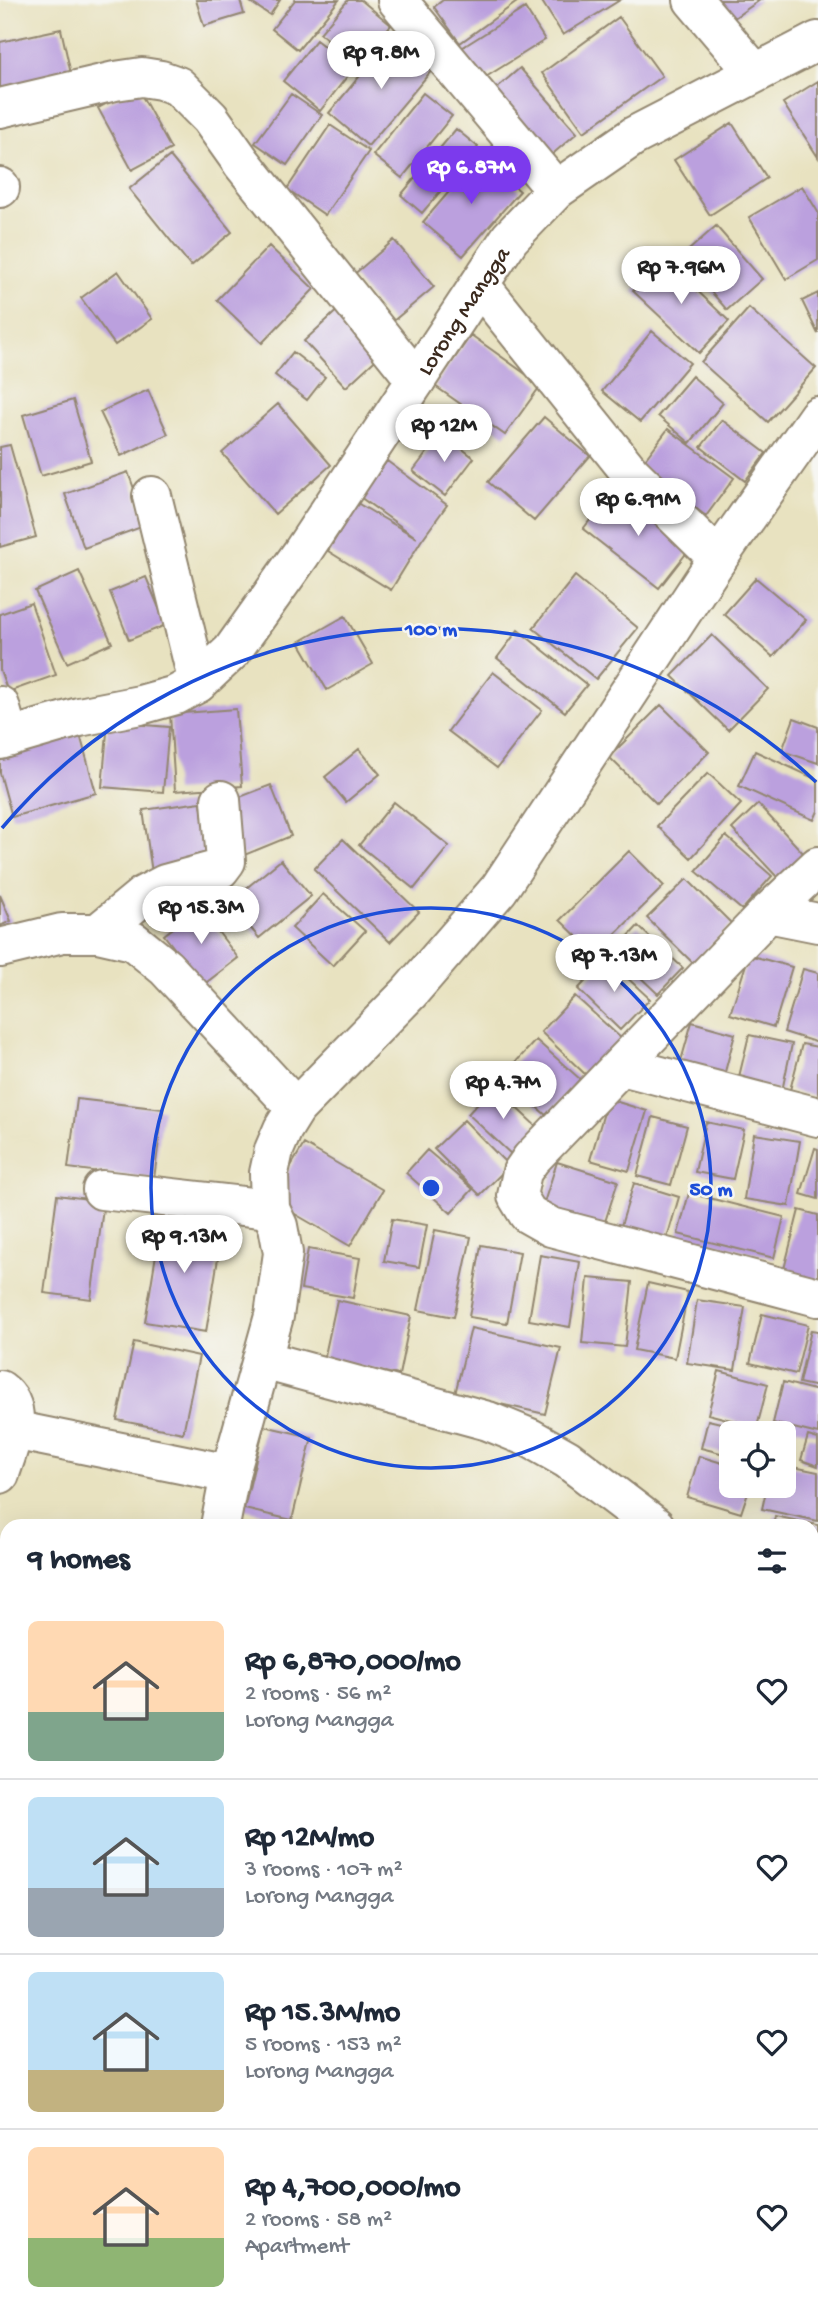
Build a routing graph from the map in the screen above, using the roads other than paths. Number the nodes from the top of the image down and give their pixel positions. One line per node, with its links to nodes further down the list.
1 (397, 0): 6 (street)
2 (693, 0): 4 (street)
3 (818, 41): 4 (street, Lorong Mangga)
4 (755, 73): 6 (street, Lorong Mangga)
5 (0, 108): 8 (street)
6 (556, 190): 7 (street, Lorong Mangga)
7 (480, 285): 8 (street, Lorong Mangga); 11 (street)
8 (416, 380): 12 (street, Lorong Mangga)
9 (818, 416): 11 (street)
10 (152, 496): 12 (street)
11 (718, 558): 21 (street)
12 (198, 683): 13 (street, Lorong Mangga)
13 (3, 728)
14 (221, 800): 18 (street)
15 (818, 866): 16 (street)
16 (768, 913): 17 (street); 20 (street)
17 (818, 923)
18 (98, 933): 19 (street); 21 (street)
19 (0, 947)
20 (622, 1066): 22 (street); 25 (street)
21 (296, 1108): 24 (street)
22 (818, 1117)
23 (102, 1190): 24 (street)
24 (270, 1209): 26 (street)
25 (818, 1297)
26 (263, 1360): 30 (street); 32 (street)
27 (0, 1390): 28 (street)
28 (13, 1430): 29 (street); 30 (street)
29 (0, 1474)
30 (230, 1474): 31 (street)
31 (221, 1519)
32 (646, 1519)

